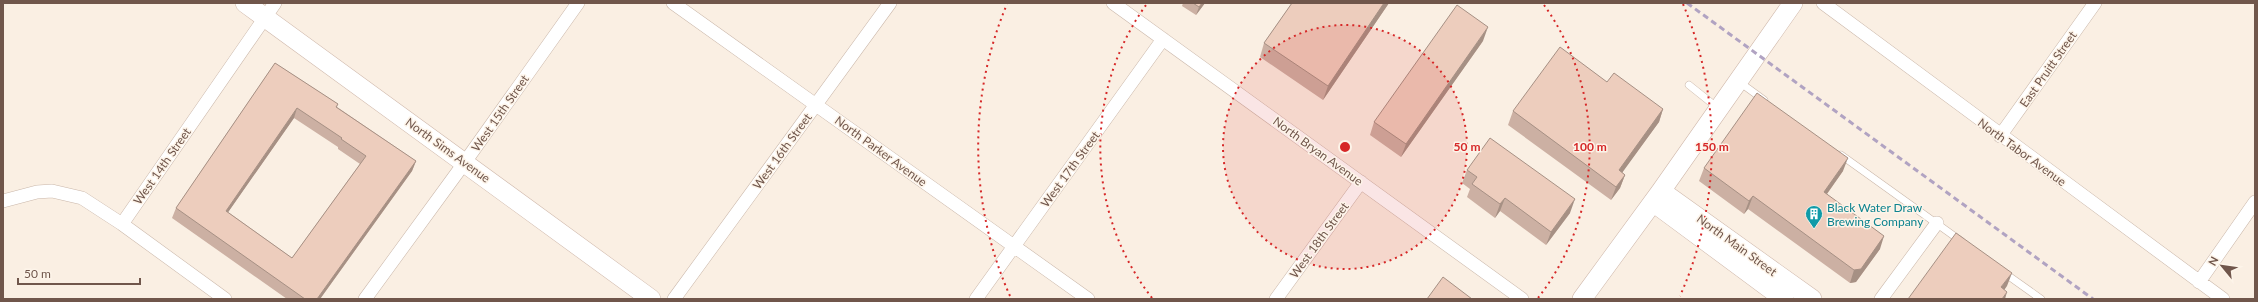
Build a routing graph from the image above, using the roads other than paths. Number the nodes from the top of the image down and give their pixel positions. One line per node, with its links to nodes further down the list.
1 (244, 3): 10 (street, North Sims Avenue)
2 (275, 3): 10 (street, West 14th Street)
3 (578, 3): 19 (street, West 15th Street)
4 (673, 3): 14 (street, North Parker Avenue)
5 (890, 3): 14 (street, West 16th Street)
6 (1113, 3): 11 (street, North Bryan Avenue)
7 (1793, 3): 12 (street)
8 (1823, 3): 17 (street, North Tabor Avenue)
9 (2095, 3): 17 (street, East Pruitt Street)
10 (264, 18): 19 (street, North Sims Avenue); 25 (street, West 14th Street)
11 (1163, 39): 20 (street, North Bryan Avenue); 27 (street, West 17th Street)
12 (1738, 81): 15 (lane); 16 (street)
13 (1689, 85): 16 (lane)
14 (816, 104): 27 (street, North Parker Avenue); 33 (street, West 16th Street)
15 (1770, 104)
16 (1719, 109): 21 (street)
17 (2000, 136): 29 (street, North Tabor Avenue)
18 (1834, 150): 24 (lane)
19 (465, 162): 31 (street, West 15th Street); 32 (street, North Sims Avenue)
20 (1361, 182): 36 (street, West 18th Street); 37 (street, North Bryan Avenue)
21 (1657, 197): 38 (street); 39 (street, North Main Street); 40 (street, North Main Street)
22 (3, 201): 25 (street)
23 (2255, 202): 29 (street)
24 (1936, 223): 26 (lane); 41 (street)
25 (122, 224): 30 (street)
26 (1967, 245)
27 (1014, 246): 34 (street, West 17th Street); 35 (street, North Parker Avenue)
28 (1998, 268): 42 (lane)
29 (2198, 282): 43 (street, North Tabor Avenue)
30 (225, 299)
31 (365, 299)
32 (651, 299)
33 (674, 299)
34 (976, 299)
35 (1088, 299)
36 (1276, 299)
37 (1522, 299)
38 (1582, 299)
39 (1784, 299)
40 (1812, 299)
41 (1881, 299)
42 (2041, 299)
43 (2223, 299)

